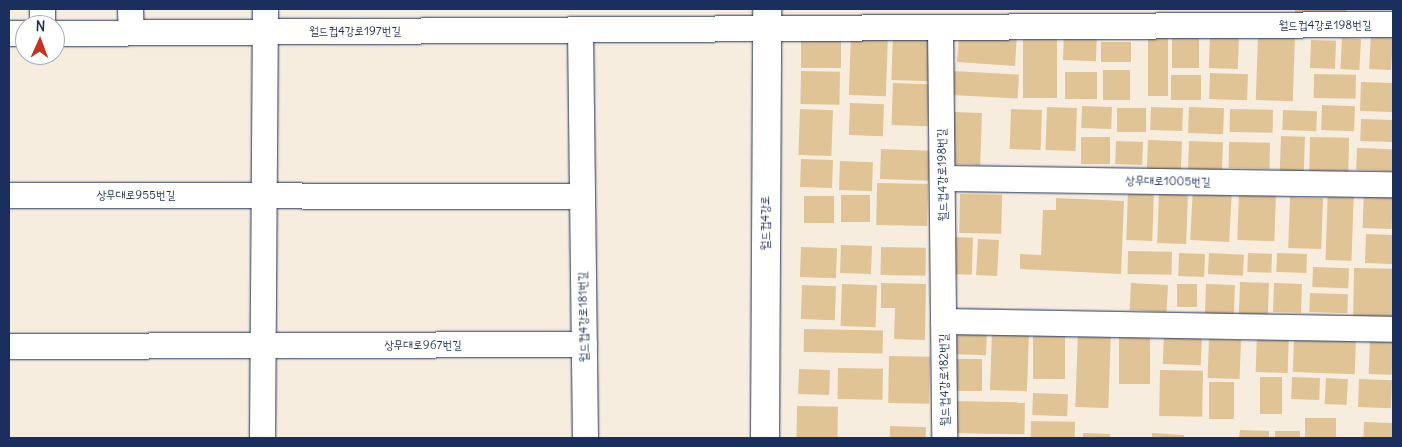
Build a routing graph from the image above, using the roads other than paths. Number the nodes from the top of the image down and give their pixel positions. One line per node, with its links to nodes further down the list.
1 (1167, 17): 5 (street, 월드컵4강로198번길); 6 (street, 월드컵4강로198번길)
2 (766, 19): 6 (street, 월드컵4강로198번길); 7 (street, 월드컵4강로197번길); 21 (street, 월드컵4강로)
3 (130, 20): 4 (street, 월드컵4강로197번길); 8 (street, 월드컵4강로197번길)
4 (265, 20): 7 (street, 월드컵4강로197번길); 12 (street)
5 (1393, 24)
6 (940, 28): 9 (street, 월드컵4강로198번길)
7 (580, 30): 13 (street)
8 (65, 31)
9 (942, 178): 10 (street, 상무대로1005번길); 14 (street, 월드컵4강로198번길)
10 (1393, 184)
11 (9, 195): 12 (street, 상무대로955번길)
12 (264, 196): 13 (street); 17 (street)
13 (582, 196): 16 (street, 월드컵4강로181번길)
14 (943, 321): 15 (street); 22 (street, 월드컵4강로182번길)
15 (1393, 329)
16 (584, 344): 17 (street, 상무대로967번길); 20 (street, 월드컵4강로181번길)
17 (263, 345): 18 (street); 19 (street)
18 (9, 346)
19 (262, 438)
20 (585, 438)
21 (765, 438)
22 (944, 438)

